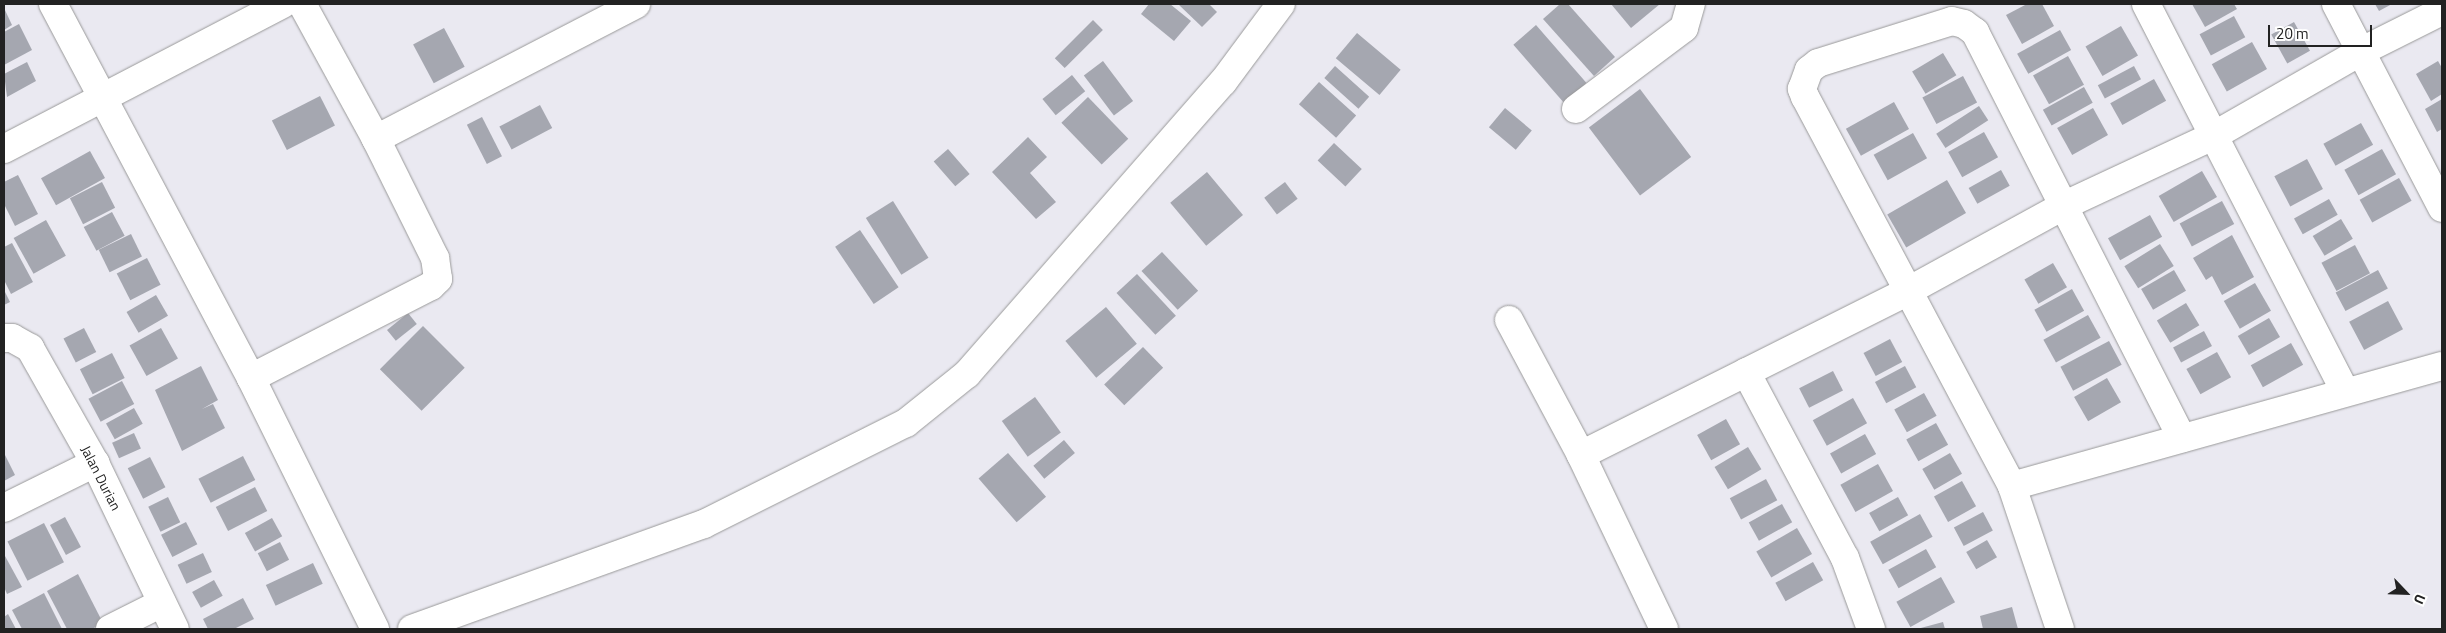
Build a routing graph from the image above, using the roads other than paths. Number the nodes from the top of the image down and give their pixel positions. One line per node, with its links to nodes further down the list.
1 (53, 4): 11 (street)
2 (282, 4): 11 (street)
3 (302, 4): 14 (street)
4 (636, 4): 14 (street)
5 (1281, 4): 34 (street)
6 (1691, 4): 12 (street)
7 (2146, 4): 13 (street)
8 (2336, 4): 10 (street)
9 (2442, 11): 10 (street)
10 (2360, 52): 13 (street); 17 (street)
11 (102, 98): 15 (street); 23 (street)
12 (1576, 109)
13 (2215, 135): 16 (street); 24 (street)
14 (376, 139): 23 (street)
15 (4, 149)
16 (2063, 206): 18 (street); 18 (street); 25 (street)
17 (2442, 208)
18 (1908, 291): 22 (street); 28 (street)
19 (1509, 320): 26 (street)
20 (8, 338): 27 (street, Jalan Durian)
21 (2442, 366): 24 (street)
22 (1746, 372): 26 (street); 36 (street)
23 (251, 378): 33 (street)
24 (2344, 392): 25 (street)
25 (2182, 438): 28 (street)
26 (1581, 455): 35 (street)
27 (95, 463): 29 (street); 30 (street, Jalan Durian)
28 (2012, 486): 37 (street)
29 (4, 508)
30 (162, 603): 31 (street); 32 (street, Jalan Durian)
31 (110, 629)
32 (175, 629)
33 (376, 629)
34 (412, 629)
35 (1664, 629)
36 (1871, 629)
37 (2060, 629)

